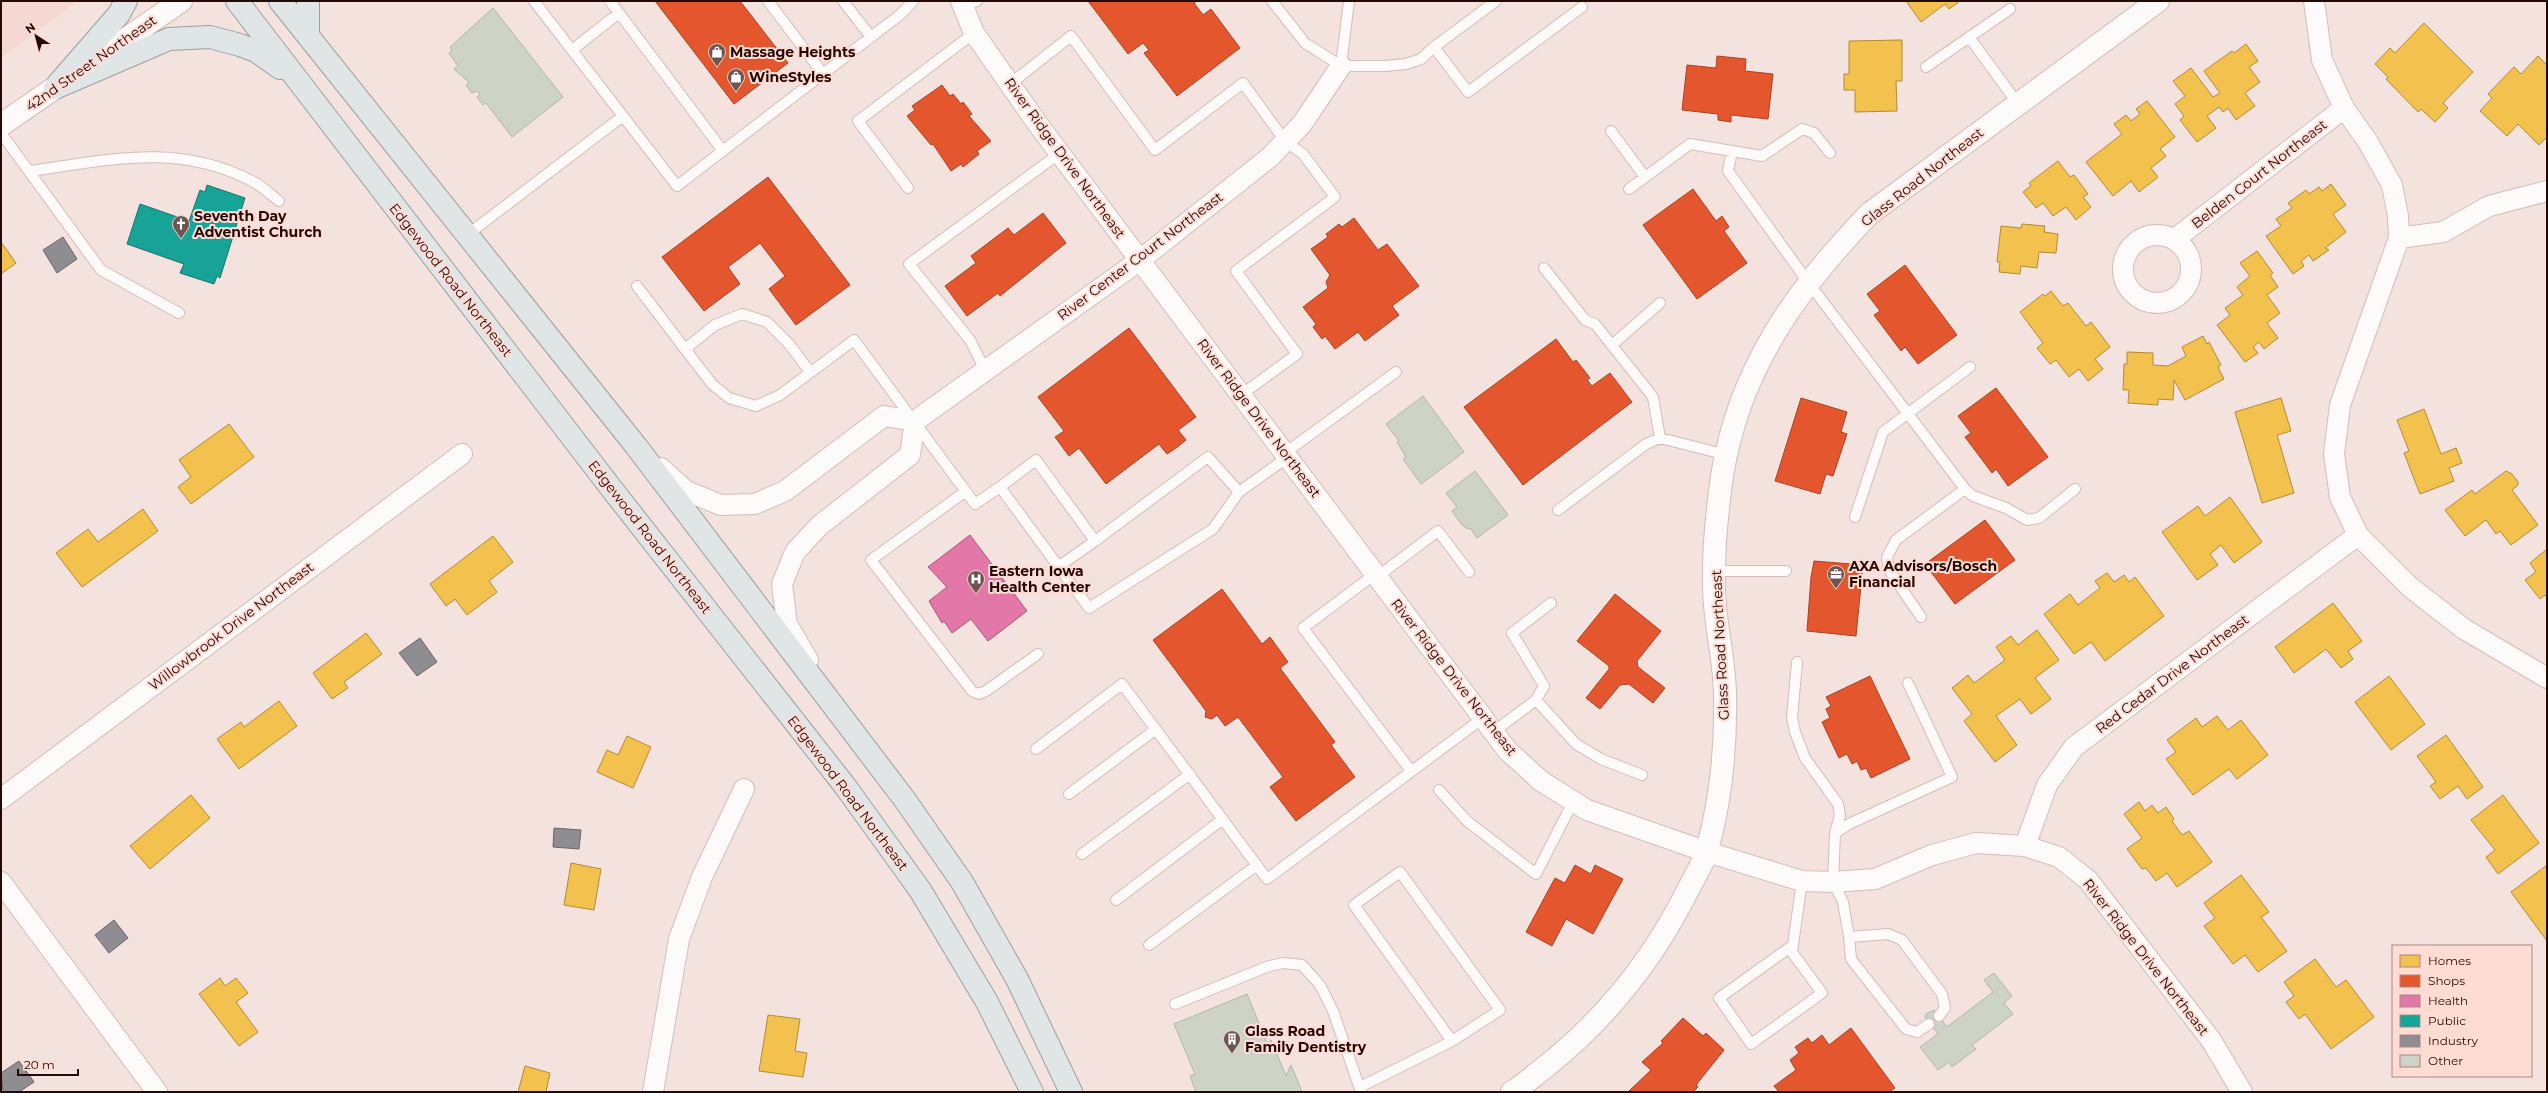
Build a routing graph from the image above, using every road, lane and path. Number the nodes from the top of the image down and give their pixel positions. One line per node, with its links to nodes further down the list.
1 (126, 1): 32 (main road)
2 (181, 1): 32 (street, 42nd Street Northeast)
3 (237, 1): 30 (main road, Edgewood Road Northeast)
4 (280, 1): 22 (main road)
5 (308, 1): 22 (main road)
6 (534, 1): 26 (lane)
7 (610, 1): 20 (lane)
8 (768, 1): 29 (lane)
9 (843, 1): 23 (lane)
10 (913, 1): 17 (lane)
11 (1272, 1): 27 (lane)
12 (1349, 1): 27 (lane)
13 (1496, 1): 25 (lane)
14 (2158, 1): 33 (street, Glass Road Northeast)
15 (2314, 1): 34 (street)
16 (967, 3): 21 (street, River Ridge Drive Northeast)
17 (903, 6): 23 (lane)
18 (1582, 7): 25 (lane)
19 (2010, 9): 24 (lane)
20 (619, 13): 26 (lane); 40 (lane)
21 (974, 33): 31 (street, River Ridge Drive Northeast); 46 (lane)
22 (308, 36): 50 (main road)
23 (871, 37): 29 (lane)
24 (1969, 37): 28 (lane); 33 (lane)
25 (1434, 47): 27 (lane)
26 (572, 50): 35 (lane)
27 (1341, 66): 39 (street, River Center Court Northeast)
28 (1926, 67)
29 (823, 74): 40 (lane)
30 (297, 79): 32 (main road); 126 (main road, Edgewood Road Northeast)
31 (1010, 84): 39 (lane); 42 (street, River Ridge Drive Northeast)
32 (55, 88): 36 (street, 42nd Street Northeast)
33 (2018, 104): 55 (street, Glass Road Northeast)
34 (2344, 108): 51 (street); 52 (street, Belden Court Northeast)
35 (623, 116): 40 (lane); 50 (lane)
36 (1, 125)
37 (1611, 131): 45 (lane)
38 (1, 133): 44 (lane)
39 (1285, 141): 53 (street, River Center Court Northeast); 65 (lane)
40 (723, 151)
41 (1732, 151): 43 (lane); 45 (lane); 55 (lane)
42 (1060, 152): 53 (street, River Ridge Drive Northeast); 62 (lane)
43 (1830, 154)
44 (30, 171): 49 (lane); 58 (lane)
45 (1645, 177): 47 (lane)
46 (908, 188)
47 (1629, 189)
48 (2547, 191): 51 (street)
49 (279, 201)
50 (467, 235): 69 (main road)
51 (2399, 238): 80 (street)
52 (2175, 240)
53 (1140, 260): 62 (street, River Center Court Northeast); 65 (street, River Ridge Drive Northeast)
54 (1544, 268): 59 (lane)
55 (1808, 282): 66 (lane); 72 (street, Glass Road Northeast)
56 (637, 286): 60 (lane)
57 (1660, 303): 59 (lane)
58 (179, 313)
59 (1612, 345): 68 (lane)
60 (685, 348): 63 (lane); 63 (lane)
61 (1970, 367): 66 (lane)
62 (985, 370): 67 (street, River Center Court Northeast)
63 (810, 372): 67 (lane)
64 (1396, 372): 71 (lane)
65 (1241, 395): 71 (street, River Ridge Drive Northeast)
66 (1908, 414): 74 (lane); 79 (lane)
67 (915, 420): 69 (street); 76 (lane); 93 (street)
68 (1660, 438): 72 (lane); 78 (lane)
69 (636, 446): 93 (main road)
70 (462, 454): 104 (street, Willowbrook Drive Northeast)
71 (1286, 455): 77 (lane); 86 (street, River Ridge Drive Northeast)
72 (1727, 455): 83 (street, Glass Road Northeast)
73 (1000, 487): 76 (lane); 81 (lane); 82 (lane)
74 (1965, 489): 75 (lane); 88 (lane)
75 (2075, 489)
76 (966, 491): 89 (lane)
77 (1238, 492): 81 (lane); 82 (lane)
78 (1558, 510)
79 (1855, 516)
80 (2358, 535): 91 (street); 108 (street, Red Cedar Drive Northeast)
81 (1095, 541): 82 (lane)
82 (1058, 567)
83 (1714, 571): 84 (lane); 109 (street, Glass Road Northeast)
84 (1786, 571)
85 (1469, 572): 86 (lane)
86 (1376, 576): 95 (street, River Ridge Drive Northeast); 98 (lane)
87 (1551, 602): 94 (lane)
88 (1921, 617)
89 (1038, 654)
90 (1797, 662): 107 (lane)
91 (2547, 678)
92 (1908, 684): 107 (lane)
93 (828, 696): 127 (main road)
94 (1536, 700): 95 (lane); 100 (lane)
95 (1488, 725): 98 (lane); 105 (street, River Ridge Drive Northeast)
96 (1156, 729): 97 (lane); 99 (lane); 103 (lane)
97 (1036, 749)
98 (1411, 771): 111 (lane)
99 (1190, 774): 106 (lane); 110 (lane)
100 (1642, 775)
101 (744, 790): 125 (street)
102 (1440, 790): 105 (lane)
103 (1069, 794)
104 (1, 799)
105 (1573, 802): 109 (street, River Ridge Drive Northeast)
106 (1223, 819): 111 (lane); 115 (lane)
107 (1835, 833): 114 (lane)
108 (2025, 846): 114 (street, River Ridge Drive Northeast); 129 (street, River Ridge Drive Northeast)
109 (1707, 852): 112 (street, River Ridge Drive Northeast); 128 (street, Glass Road Northeast)
110 (1082, 854)
111 (1257, 865): 117 (lane)
112 (1802, 881): 114 (street, River Ridge Drive Northeast); 118 (lane)
113 (1, 882): 124 (street)
114 (1833, 882): 116 (lane)
115 (1116, 900)
116 (1849, 937): 120 (lane); 121 (lane)
117 (1149, 944)
118 (1792, 952): 118 (lane)
119 (1175, 1004): 123 (lane)
120 (1939, 1016)
121 (1929, 1024)
122 (1452, 1041): 122 (lane); 123 (lane)
123 (1360, 1090)
124 (158, 1092)
125 (653, 1092)
126 (1032, 1092)
127 (1071, 1092)
128 (1512, 1092)
129 (2242, 1092)

